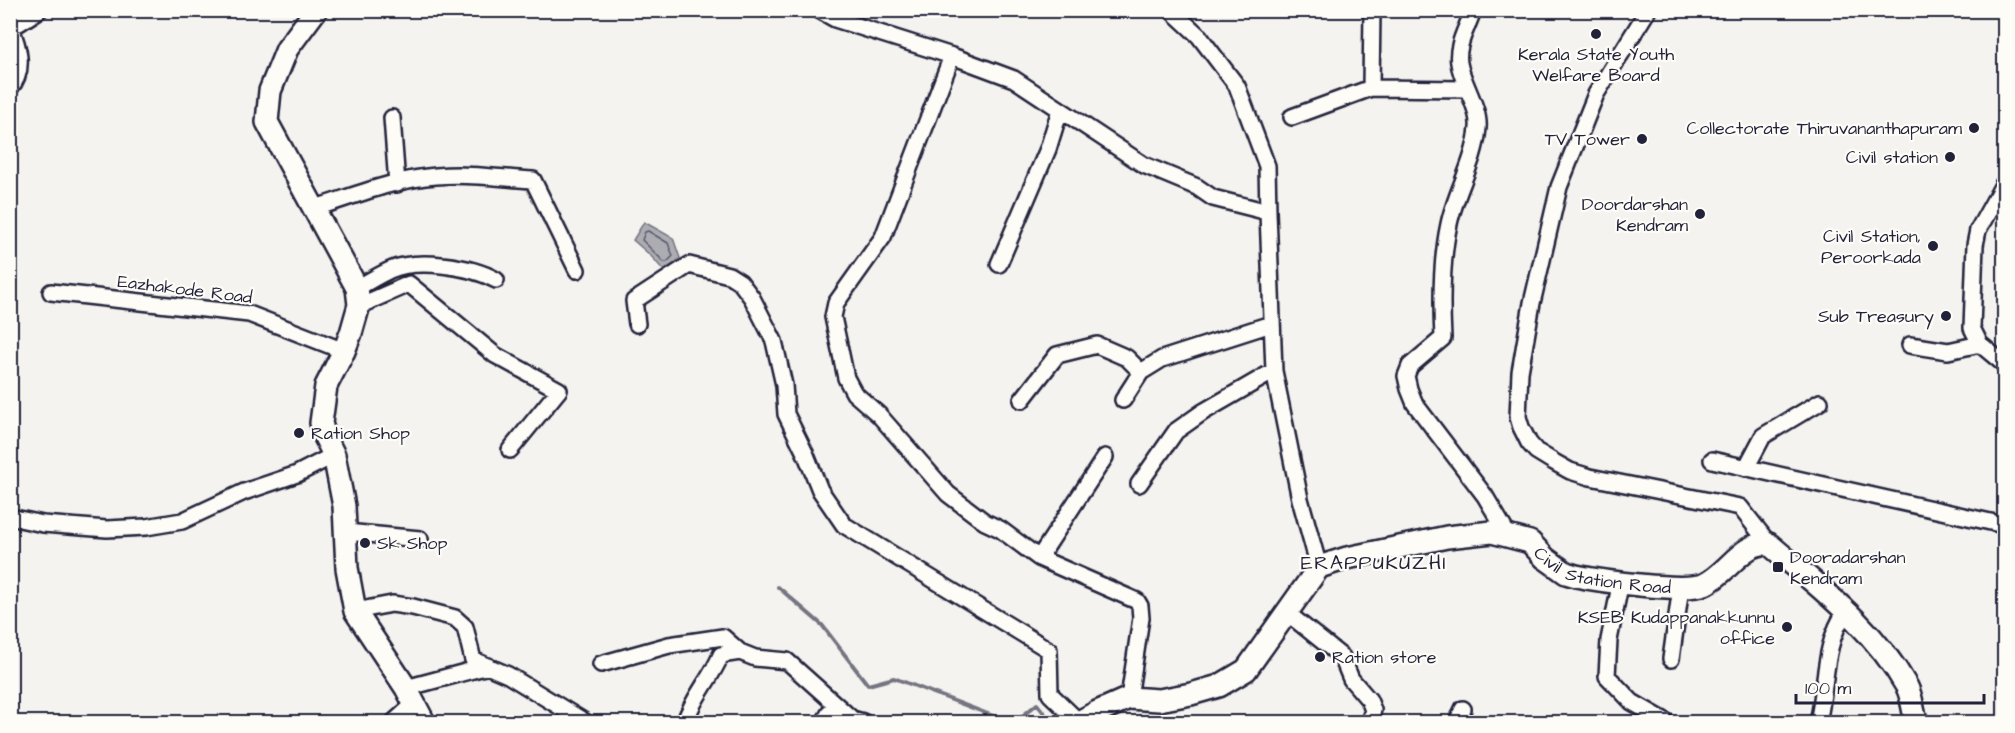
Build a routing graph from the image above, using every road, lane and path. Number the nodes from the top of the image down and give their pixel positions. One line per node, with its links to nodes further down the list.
1 (39, 10): 8 (street)
2 (316, 10): 18 (main road)
3 (819, 10): 9 (street)
4 (1171, 10): 19 (street)
5 (1372, 10): 11 (street)
6 (1473, 10): 12 (street)
7 (1648, 10): 47 (street)
8 (10, 25): 10 (street)
9 (952, 56): 13 (street); 48 (street)
10 (10, 88)
11 (1371, 88): 12 (street); 14 (street)
12 (1467, 89): 45 (street)
13 (1060, 110): 19 (street); 20 (street)
14 (1292, 117)
15 (392, 118): 17 (street)
16 (2004, 183): 27 (street)
17 (397, 184): 18 (street); 21 (street)
18 (315, 208): 24 (main road)
19 (1268, 212): 26 (street)
20 (999, 264)
21 (577, 270)
22 (496, 280): 24 (street)
23 (51, 292): 29 (street, Eazhakode Road)
24 (358, 297): 29 (main road); 36 (street)
25 (637, 324): 67 (street)
26 (1271, 324): 31 (street); 32 (street)
27 (1980, 344): 28 (street); 30 (street)
28 (1910, 345)
29 (344, 351): 37 (main road)
30 (2004, 364)
31 (1274, 370): 41 (street); 49 (street)
32 (1141, 372): 33 (street); 34 (street)
33 (1022, 400)
34 (1123, 400)
35 (1820, 402): 40 (street)
36 (510, 450)
37 (334, 455): 42 (street); 44 (main road)
38 (1106, 457): 48 (street)
39 (1712, 460): 40 (street)
40 (1746, 468): 43 (street)
41 (1139, 484)
42 (10, 517)
43 (2004, 525)
44 (346, 532): 46 (street); 52 (main road)
45 (1508, 535): 49 (main road, Civil Station Road); 50 (main road, Civil Station Road)
46 (420, 539)
47 (1769, 544): 51 (main road, Civil Station Road); 53 (main road)
48 (1040, 558): 59 (street)
49 (1319, 567): 54 (main road)
50 (1621, 582): 51 (main road, Civil Station Road); 69 (street)
51 (1681, 587): 56 (street)
52 (355, 611): 58 (street); 60 (main road)
53 (1846, 611): 70 (street); 71 (main road)
54 (1286, 612): 59 (main road); 68 (street)
55 (740, 652): 57 (street); 61 (street); 64 (street)
56 (1671, 659)
57 (601, 664)
58 (488, 666): 60 (street); 63 (street)
59 (1129, 698): 67 (main road)
60 (415, 705): 62 (street)
61 (835, 705): 65 (street); 66 (street)
62 (394, 723)
63 (585, 723)
64 (685, 723)
65 (824, 723)
66 (863, 723)
67 (1079, 723)
68 (1369, 723)
69 (1667, 723)
70 (1818, 723)
71 (1917, 723)

